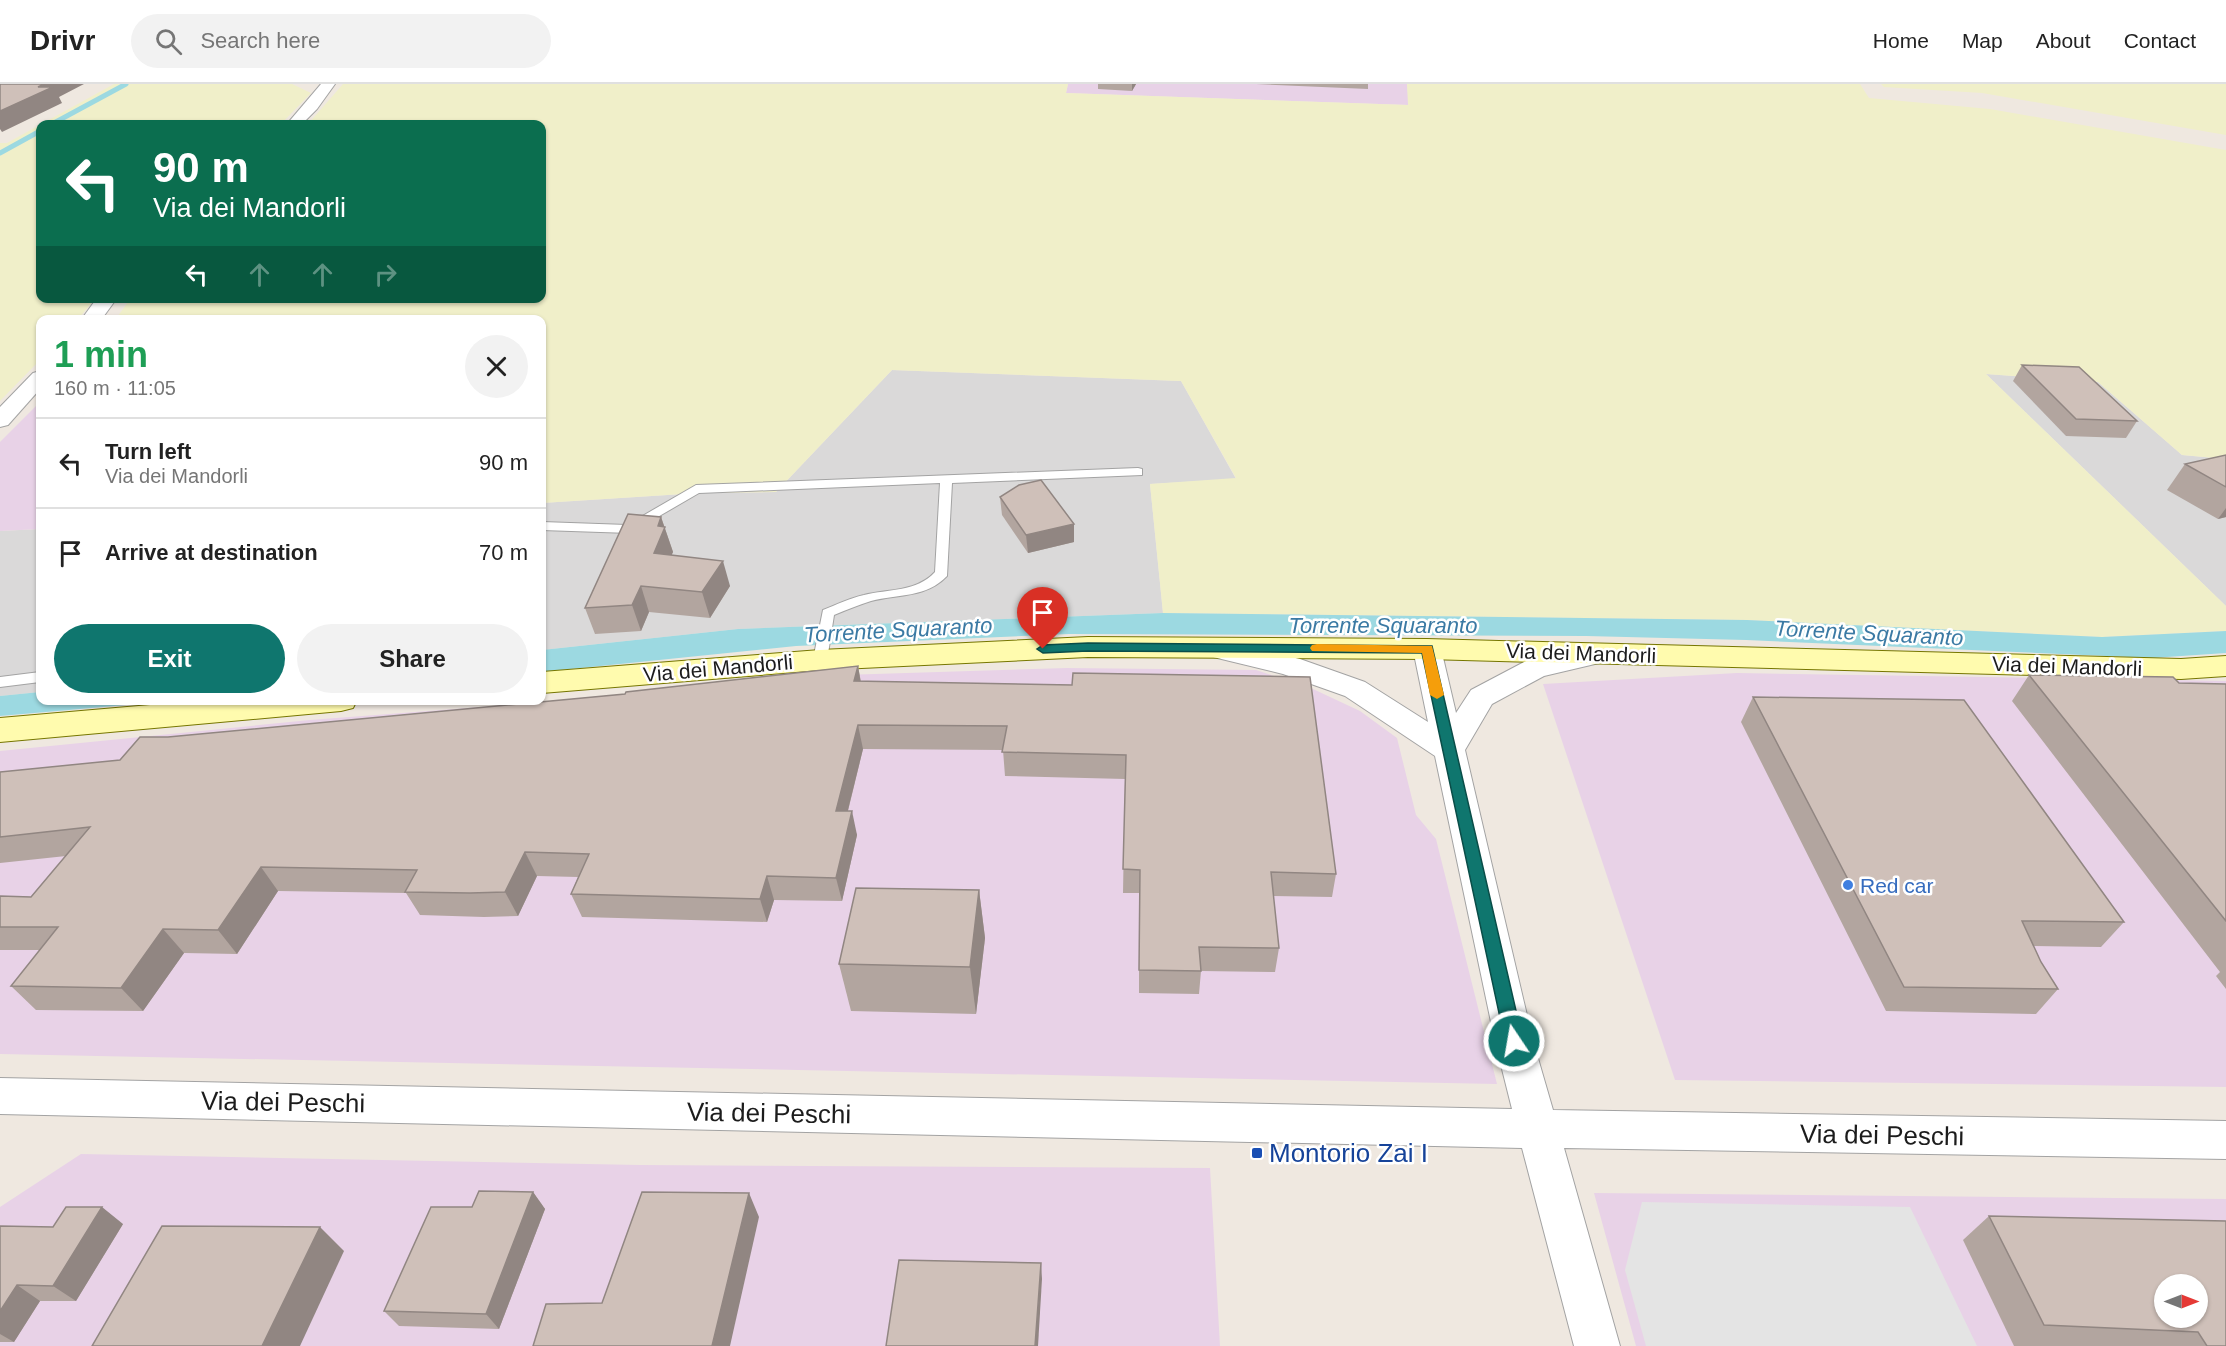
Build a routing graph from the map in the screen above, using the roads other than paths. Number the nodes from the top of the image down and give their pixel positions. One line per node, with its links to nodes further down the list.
1 (328, 84): 2 (street)
2 (298, 120)
3 (104, 303): 4 (street)
4 (94, 315)
5 (36, 381): 6 (street)
6 (0, 420)
7 (1138, 472): 8 (lane)
8 (946, 480): 9 (lane); 13 (lane)
9 (546, 526)
10 (1211, 648): 11 (street, Via dei Mandorli); 13 (street, Via dei Mandorli); 20 (street)
11 (1427, 649): 12 (street, Via dei Mandorli); 20 (street)
12 (1605, 653): 14 (street, Via dei Mandorli); 20 (street)
13 (821, 654): 17 (street, Via dei Mandorli)
14 (2226, 666)
15 (36, 678): 16 (lane)
16 (0, 682)
17 (546, 683)
18 (283, 705): 19 (street)
19 (0, 730)
20 (1449, 750): 22 (street)
21 (5, 1104): 22 (street, Via dei Peschi)
22 (1538, 1129): 23 (street, Via dei Peschi); 24 (street)
23 (2226, 1140)
24 (1597, 1346)

